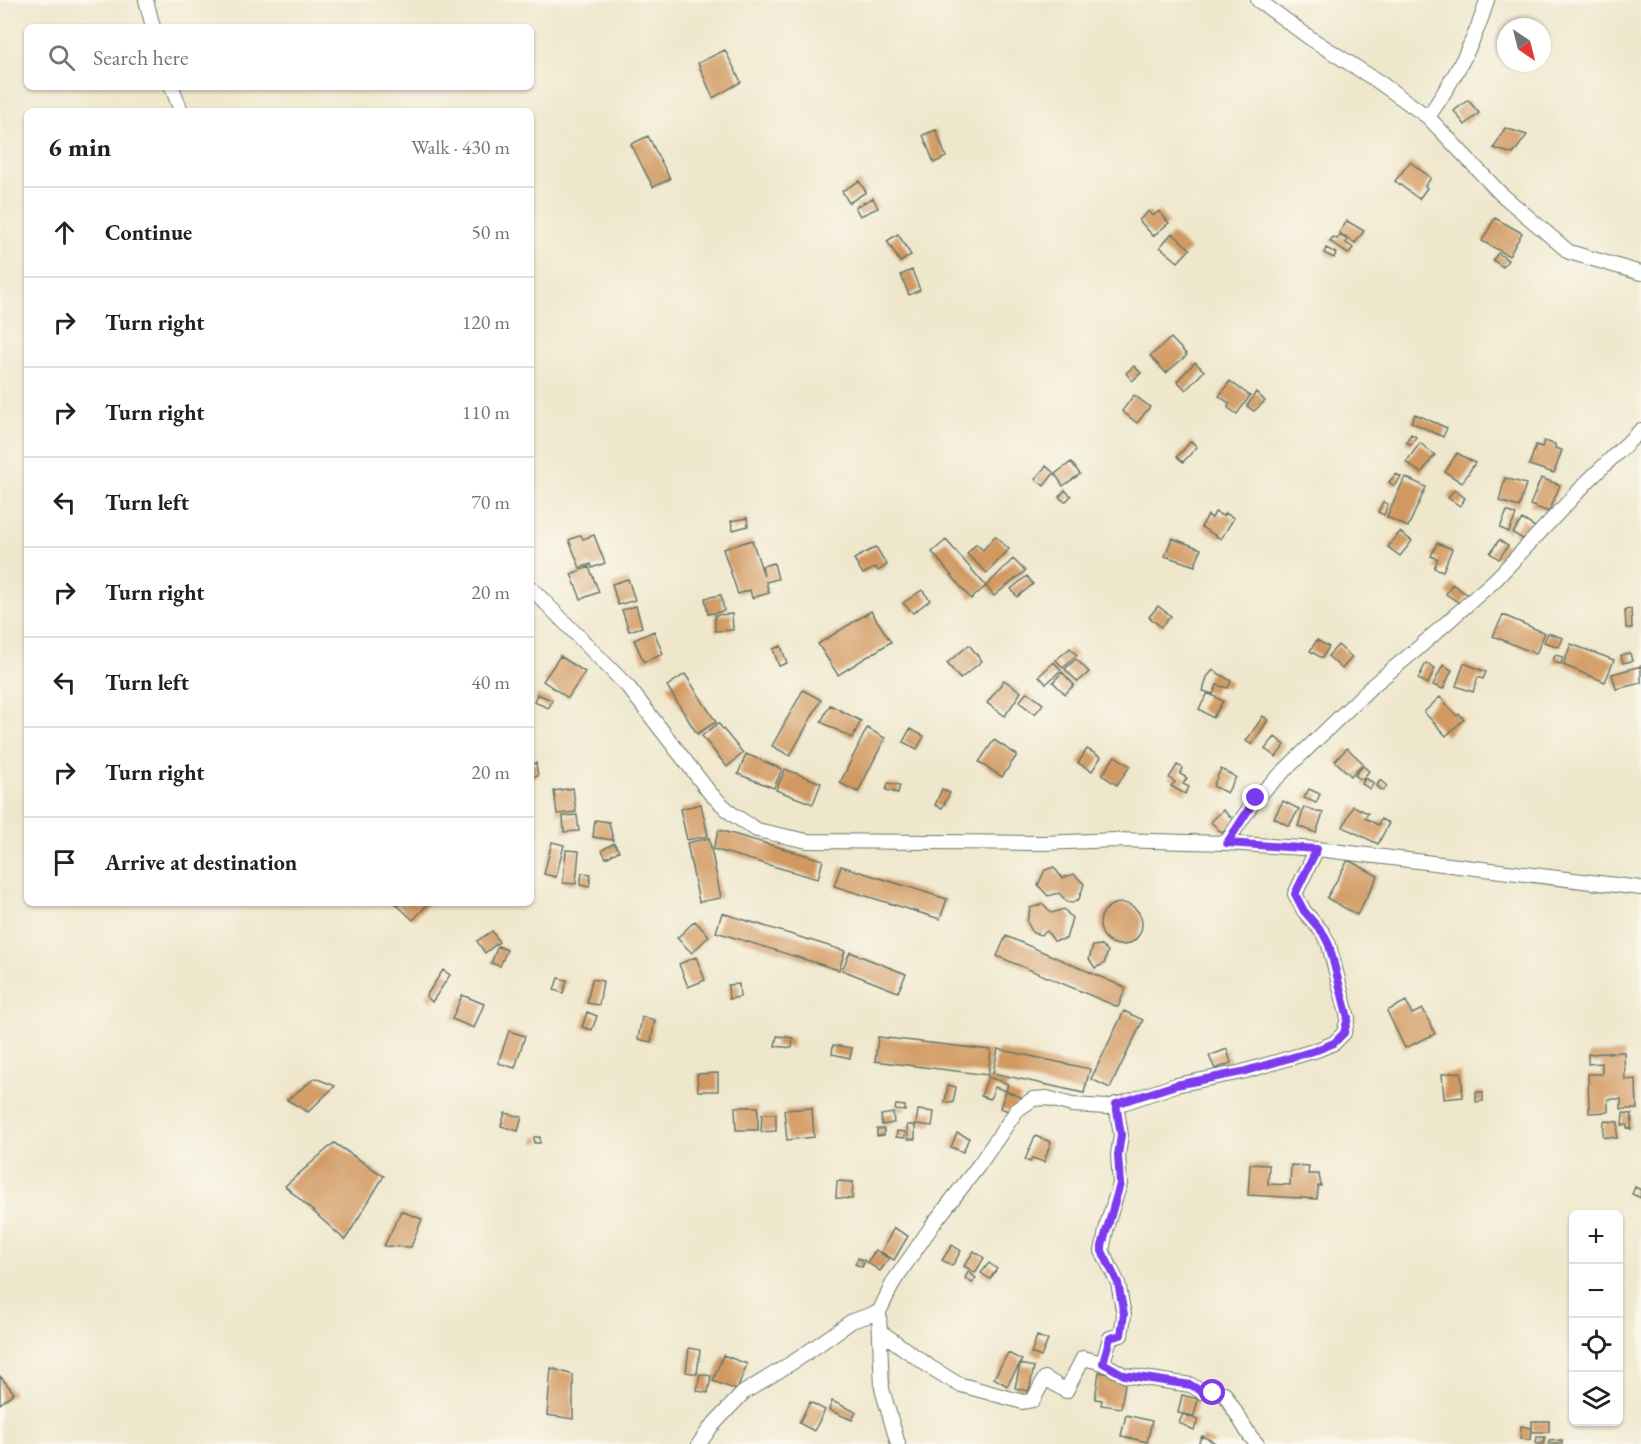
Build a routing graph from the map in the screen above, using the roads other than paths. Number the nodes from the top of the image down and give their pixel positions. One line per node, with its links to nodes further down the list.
1 (146, 0): 4 (street)
2 (1258, 0): 7 (street)
3 (1487, 0): 7 (street)
4 (152, 24)
5 (173, 90): 6 (street)
6 (180, 108)
7 (1428, 117): 8 (street)
8 (1641, 273)
9 (1641, 430): 11 (street)
10 (534, 591): 11 (street)
11 (1227, 843): 12 (street)
12 (1317, 849): 13 (street); 14 (street)
13 (1641, 888)
14 (1116, 1104): 15 (street); 17 (street)
15 (879, 1312): 16 (street); 18 (street)
16 (881, 1332): 17 (street); 19 (street)
17 (1103, 1363): 20 (street)
18 (699, 1444)
19 (898, 1444)
20 (1257, 1444)

